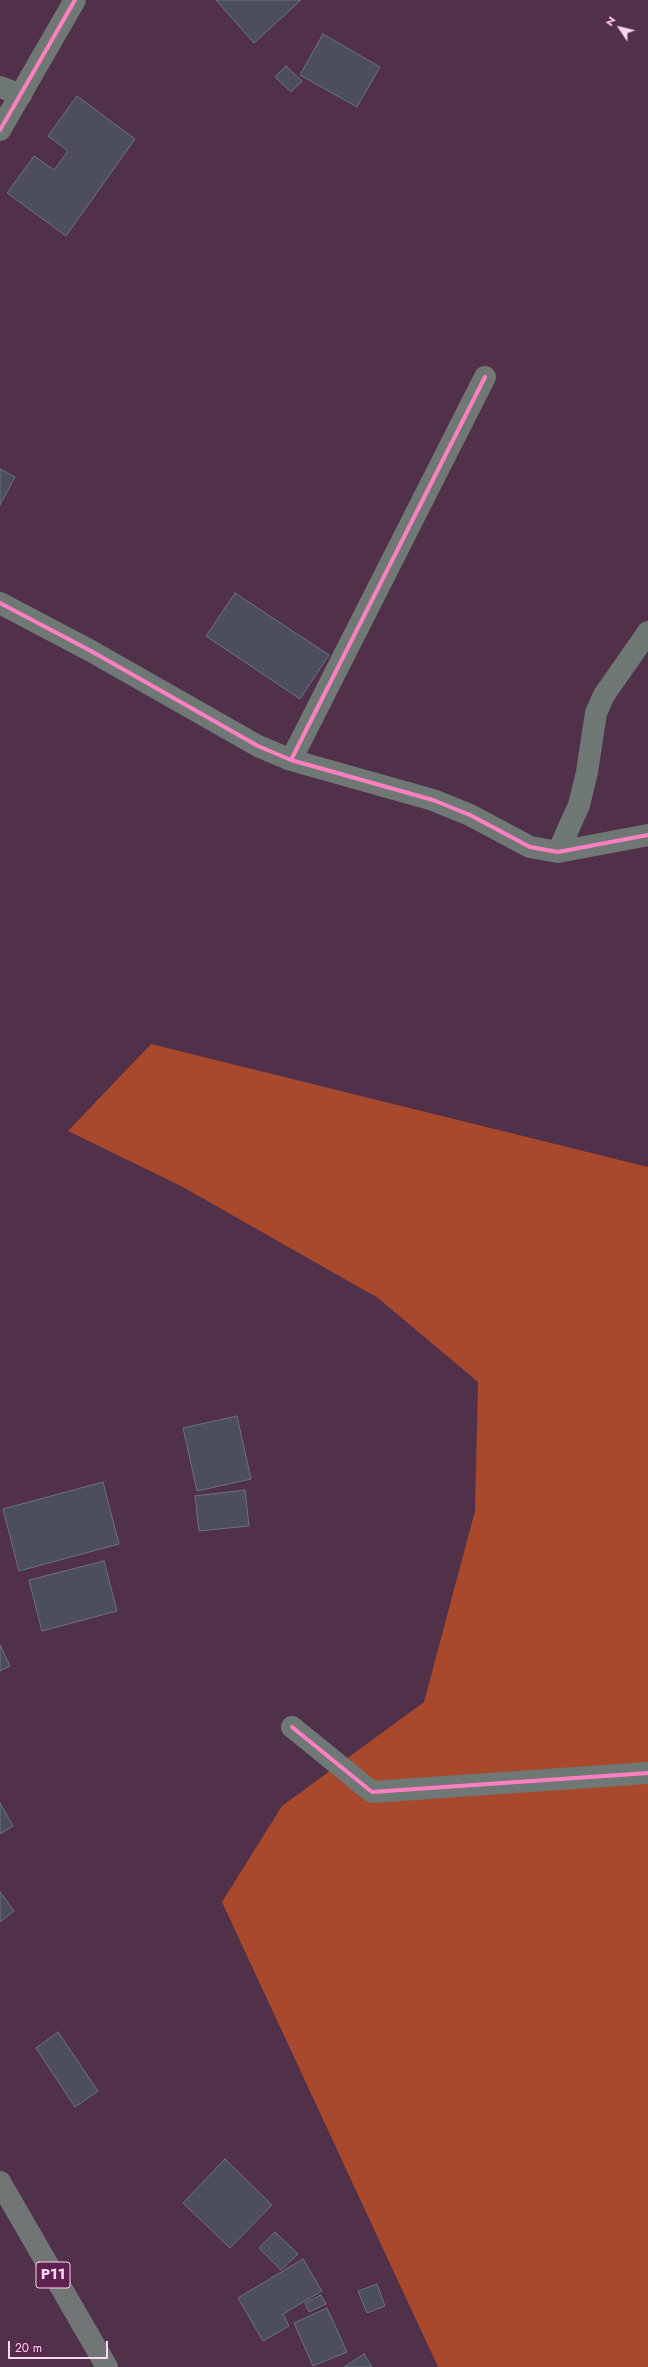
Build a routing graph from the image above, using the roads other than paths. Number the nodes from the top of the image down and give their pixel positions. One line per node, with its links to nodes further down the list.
1 (75, 0): 3 (street)
2 (0, 86): 3 (street)
3 (21, 95): 4 (street)
4 (0, 130)
5 (485, 377): 8 (street)
6 (0, 603): 8 (street)
7 (648, 632): 10 (street)
8 (291, 760): 10 (street)
9 (648, 835): 10 (street)
10 (558, 852)
11 (292, 1727): 12 (street)
12 (648, 1773)
13 (0, 2182): 14 (main road, P11)
14 (107, 2367)

